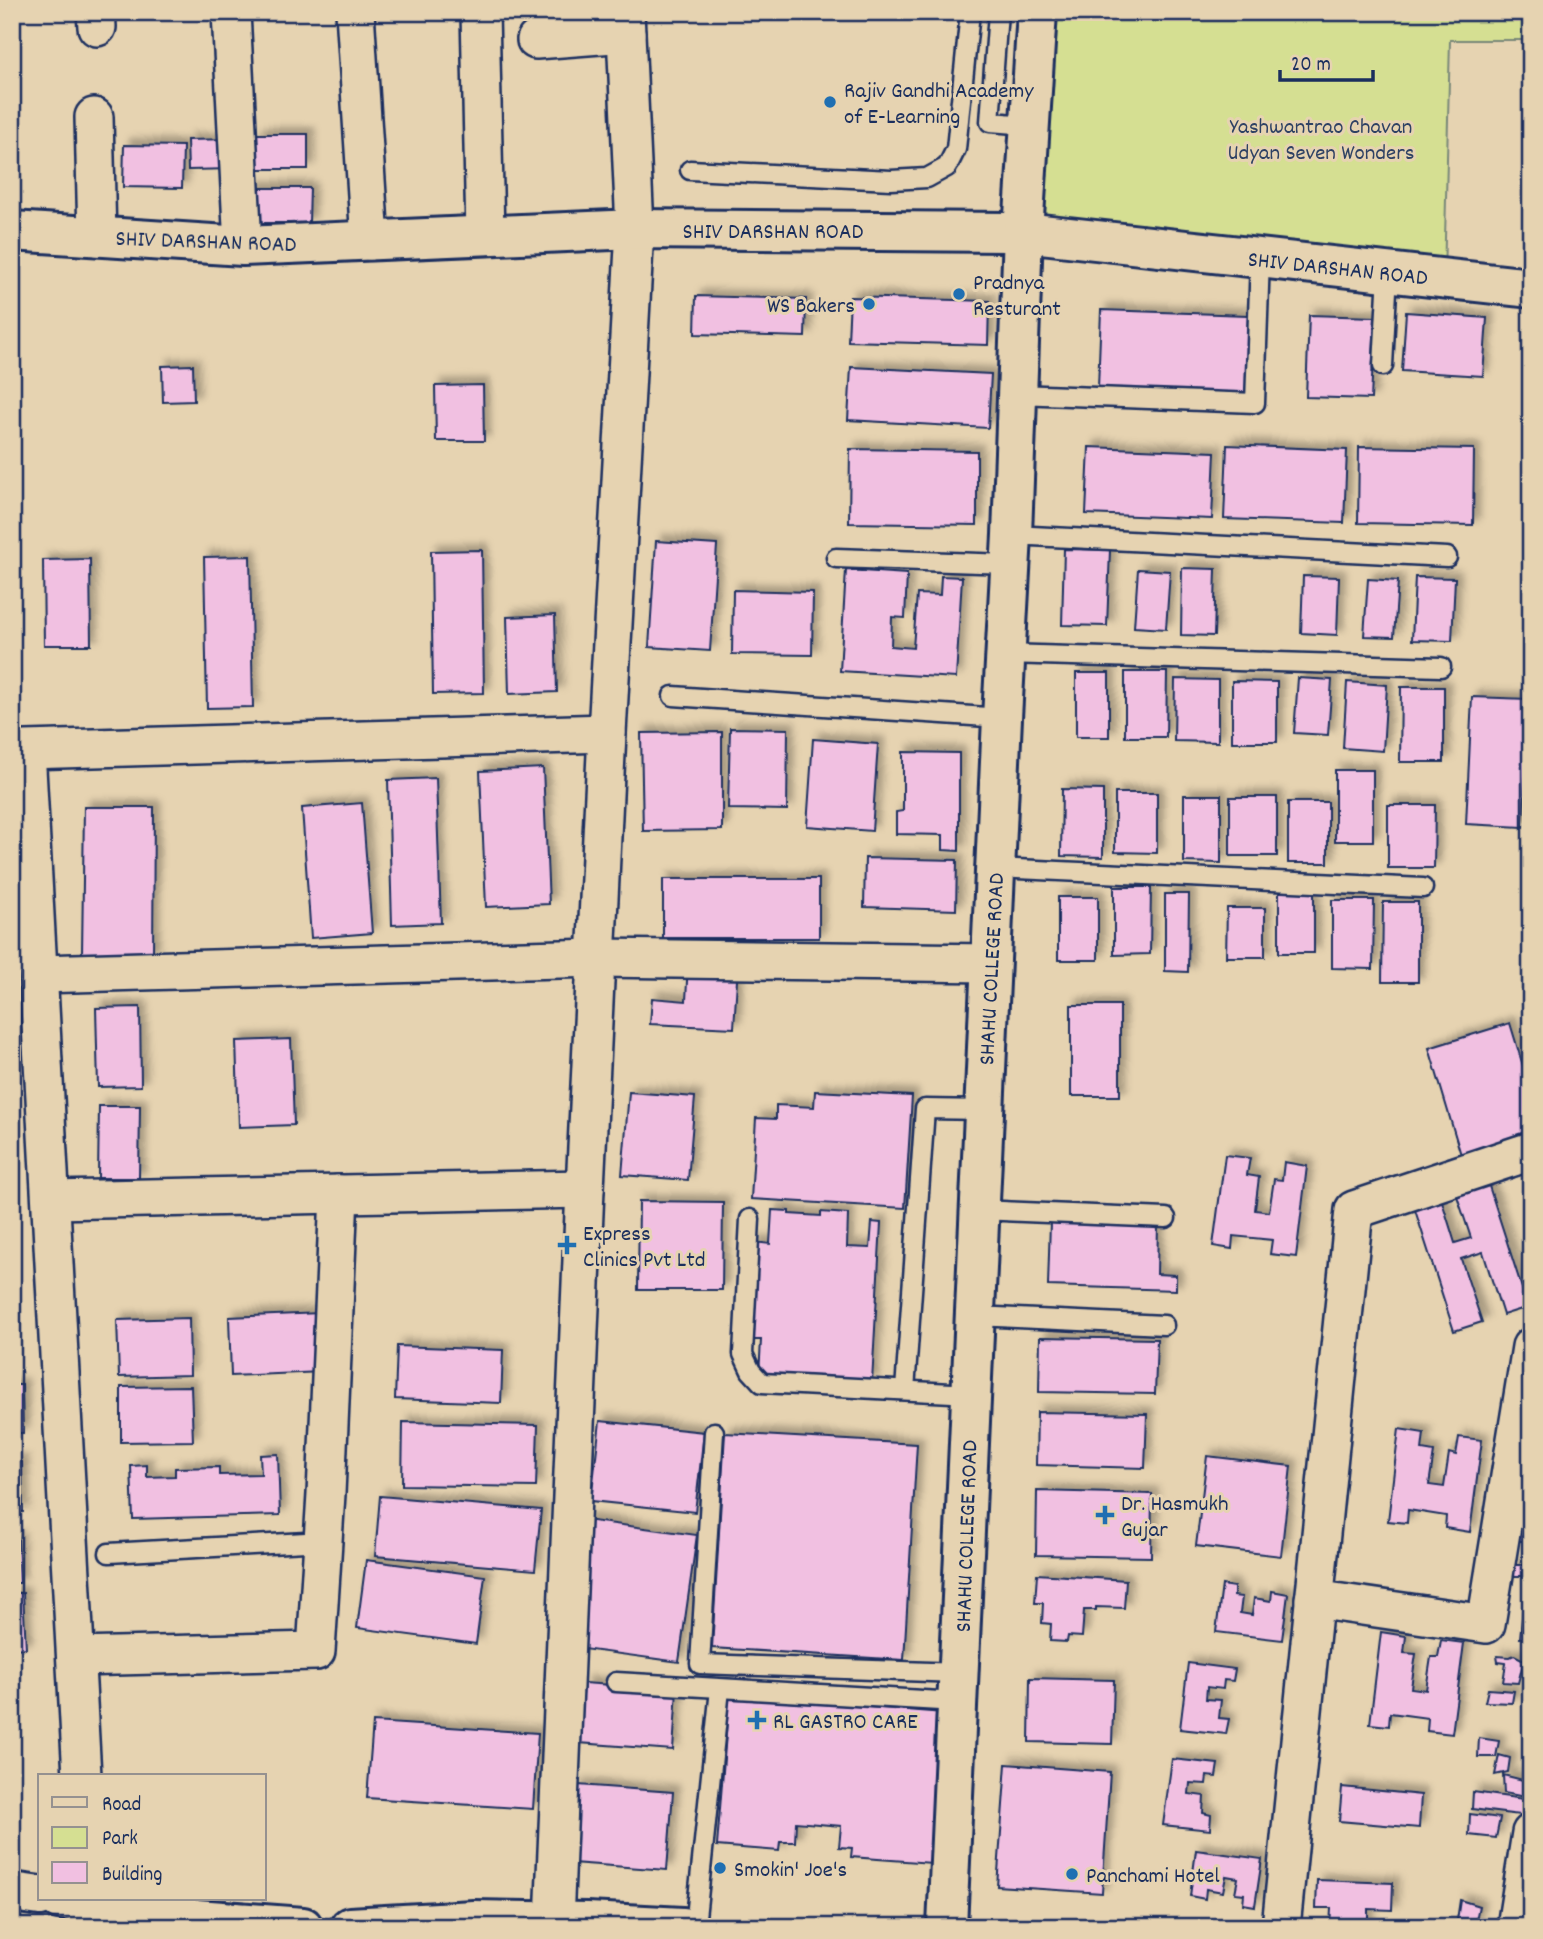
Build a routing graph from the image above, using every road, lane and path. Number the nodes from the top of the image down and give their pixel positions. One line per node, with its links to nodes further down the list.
1 (231, 12): 20 (street)
2 (355, 12): 19 (street)
3 (480, 12): 17 (street)
4 (970, 12): 10 (lane)
5 (998, 12): 11 (lane)
6 (1037, 12): 12 (main road, SHAHU COLLEGE ROAD)
7 (625, 22): 8 (street); 14 (street)
8 (536, 40)
9 (94, 117): 18 (street)
10 (960, 119): 11 (lane); 13 (lane)
11 (990, 122): 12 (lane)
12 (1030, 125): 16 (main road, SHAHU COLLEGE ROAD)
13 (690, 170)
14 (635, 229): 16 (main road, SHIV DARSHAN ROAD); 17 (main road, SHIV DARSHAN ROAD); 33 (street)
15 (12, 231): 18 (main road, SHIV DARSHAN ROAD)
16 (1023, 232): 21 (main road, SHIV DARSHAN ROAD); 25 (main road, SHAHU COLLEGE ROAD)
17 (485, 235): 19 (main road, SHIV DARSHAN ROAD)
18 (97, 237): 20 (main road, SHIV DARSHAN ROAD)
19 (370, 240): 20 (main road, SHIV DARSHAN ROAD)
20 (243, 246)
21 (1260, 258): 22 (main road, SHIV DARSHAN ROAD); 25 (lane)
22 (1388, 272): 23 (main road, SHIV DARSHAN ROAD); 24 (lane)
23 (1531, 288)
24 (1383, 366)
25 (1017, 394): 26 (main road, SHAHU COLLEGE ROAD)
26 (1011, 550): 27 (lane); 28 (lane); 29 (main road, SHAHU COLLEGE ROAD)
27 (1447, 556)
28 (836, 558)
29 (1005, 654): 30 (lane); 32 (main road, SHAHU COLLEGE ROAD)
30 (1441, 667)
31 (673, 696): 32 (lane)
32 (1002, 718): 35 (main road, SHAHU COLLEGE ROAD)
33 (607, 733): 34 (street); 37 (street)
34 (19, 750): 39 (street)
35 (995, 869): 36 (lane); 38 (main road, SHAHU COLLEGE ROAD)
36 (1423, 888)
37 (597, 958): 38 (street); 39 (street); 42 (street)
38 (991, 963): 40 (main road, SHAHU COLLEGE ROAD)
39 (38, 974): 44 (street)
40 (984, 1110): 45 (main road, SHAHU COLLEGE ROAD); 51 (lane)
41 (1531, 1151): 56 (street)
42 (585, 1189): 43 (street); 66 (street)
43 (340, 1194): 44 (street); 54 (street)
44 (52, 1200): 57 (street)
45 (979, 1210): 46 (lane); 48 (main road, SHAHU COLLEGE ROAD)
46 (1166, 1218)
47 (750, 1219): 51 (lane)
48 (974, 1316): 49 (lane); 52 (main road, SHAHU COLLEGE ROAD)
49 (1164, 1325)
50 (1531, 1347): 56 (street)
51 (905, 1390): 52 (lane)
52 (971, 1394): 59 (main road, SHAHU COLLEGE ROAD)
53 (715, 1432): 59 (lane)
54 (323, 1541): 55 (lane); 57 (street)
55 (109, 1553)
56 (1314, 1599): 72 (street)
57 (76, 1657): 61 (street)
58 (616, 1682): 60 (lane)
59 (958, 1687): 60 (lane); 71 (main road, SHAHU COLLEGE ROAD)
60 (720, 1689): 70 (lane)
61 (82, 1774)
62 (1531, 1833): 73 (street)
63 (12, 1892): 64 (main road)
64 (38, 1896)
65 (79, 1900): 67 (main road)
66 (554, 1922): 68 (main road); 69 (main road)
67 (303, 1927)
68 (350, 1927)
69 (683, 1927)
70 (695, 1927)
71 (947, 1927)
72 (1281, 1927)
73 (1516, 1927)

